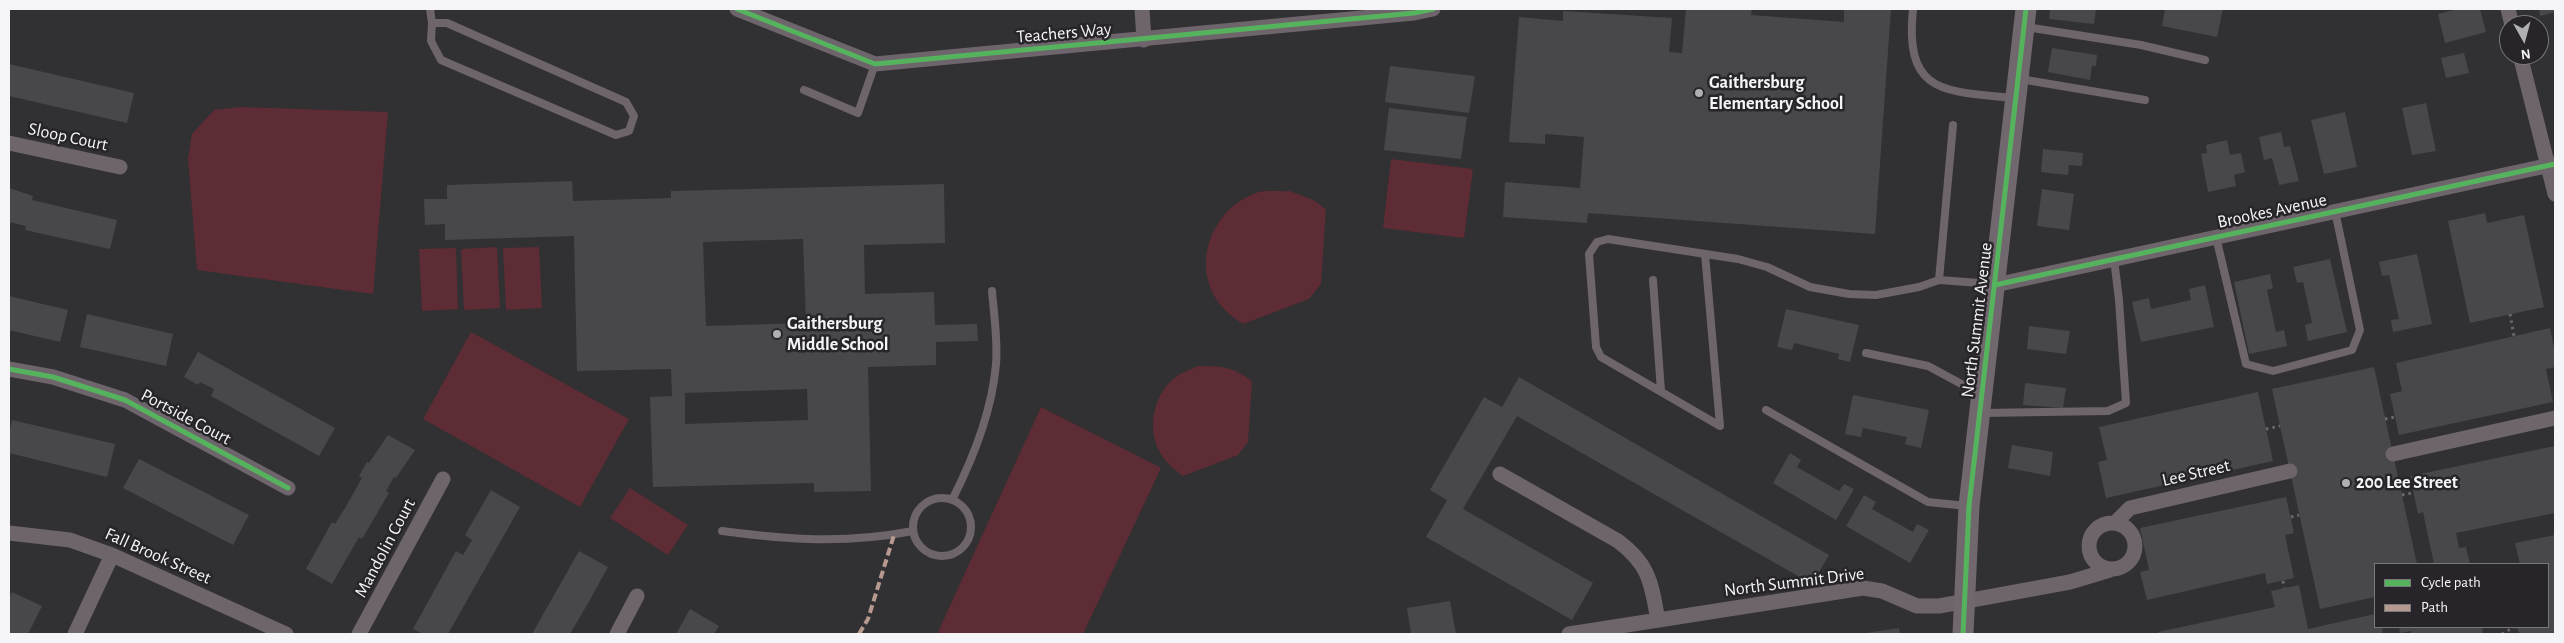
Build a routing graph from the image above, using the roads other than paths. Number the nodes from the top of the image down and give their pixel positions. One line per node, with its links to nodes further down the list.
1 (430, 9): 7 (lane)
2 (737, 9): 10 (street, Teachers Way)
3 (1142, 9): 8 (street)
4 (1433, 9): 8 (street, Teachers Way)
5 (1913, 9): 12 (lane)
6 (2025, 18): 9 (lane); 12 (street, North Summit Avenue)
7 (432, 23): 7 (lane)
8 (1144, 40): 10 (street, Teachers Way)
9 (2205, 60)
10 (875, 64): 13 (lane)
11 (2523, 65): 17 (street)
12 (2017, 89): 14 (lane); 26 (street, North Summit Avenue)
13 (804, 90)
14 (2145, 100)
15 (1953, 125): 25 (lane)
16 (9, 143): 18 (street, Sloop Court)
17 (2552, 165): 19 (street); 20 (street, Brookes Avenue)
18 (120, 168)
19 (2555, 194)
20 (2335, 211): 21 (street, Brookes Avenue); 21 (lane)
21 (2216, 237): 23 (street, Brookes Avenue)
22 (1705, 254): 25 (lane); 30 (lane); 30 (lane)
23 (2114, 259): 26 (street, Brookes Avenue); 31 (lane)
24 (1653, 280): 30 (lane)
25 (1939, 280): 26 (lane)
26 (1995, 285): 31 (street, North Summit Avenue)
27 (992, 291): 39 (lane)
28 (1866, 353): 31 (lane)
29 (9, 369): 38 (street, Portside Court)
30 (1661, 391)
31 (1981, 404): 40 (street, North Summit Avenue)
32 (1766, 410): 40 (lane)
33 (2555, 418): 34 (street)
34 (2393, 454)
35 (2290, 471): 41 (street, Lee Street)
36 (1500, 474): 49 (street)
37 (443, 479): 52 (street, Mandolin Court)
38 (288, 488)
39 (952, 500): 43 (lane); 43 (lane)
40 (1969, 506): 48 (street, North Summit Avenue)
41 (2116, 522): 46 (street); 46 (street, Lee Street)
42 (722, 531): 43 (lane)
43 (913, 531)
44 (9, 533): 45 (street, Fall Brook Street)
45 (112, 555): 50 (street); 51 (street, Fall Brook Street)
46 (2110, 570): 48 (street)
47 (637, 596): 53 (street)
48 (1963, 603): 49 (street, North Summit Drive); 55 (street, North Summit Avenue)
49 (1658, 620): 54 (street, North Summit Drive)
50 (75, 634)
51 (286, 634)
52 (359, 634)
53 (617, 634)
54 (1569, 634)
55 (1963, 634)

